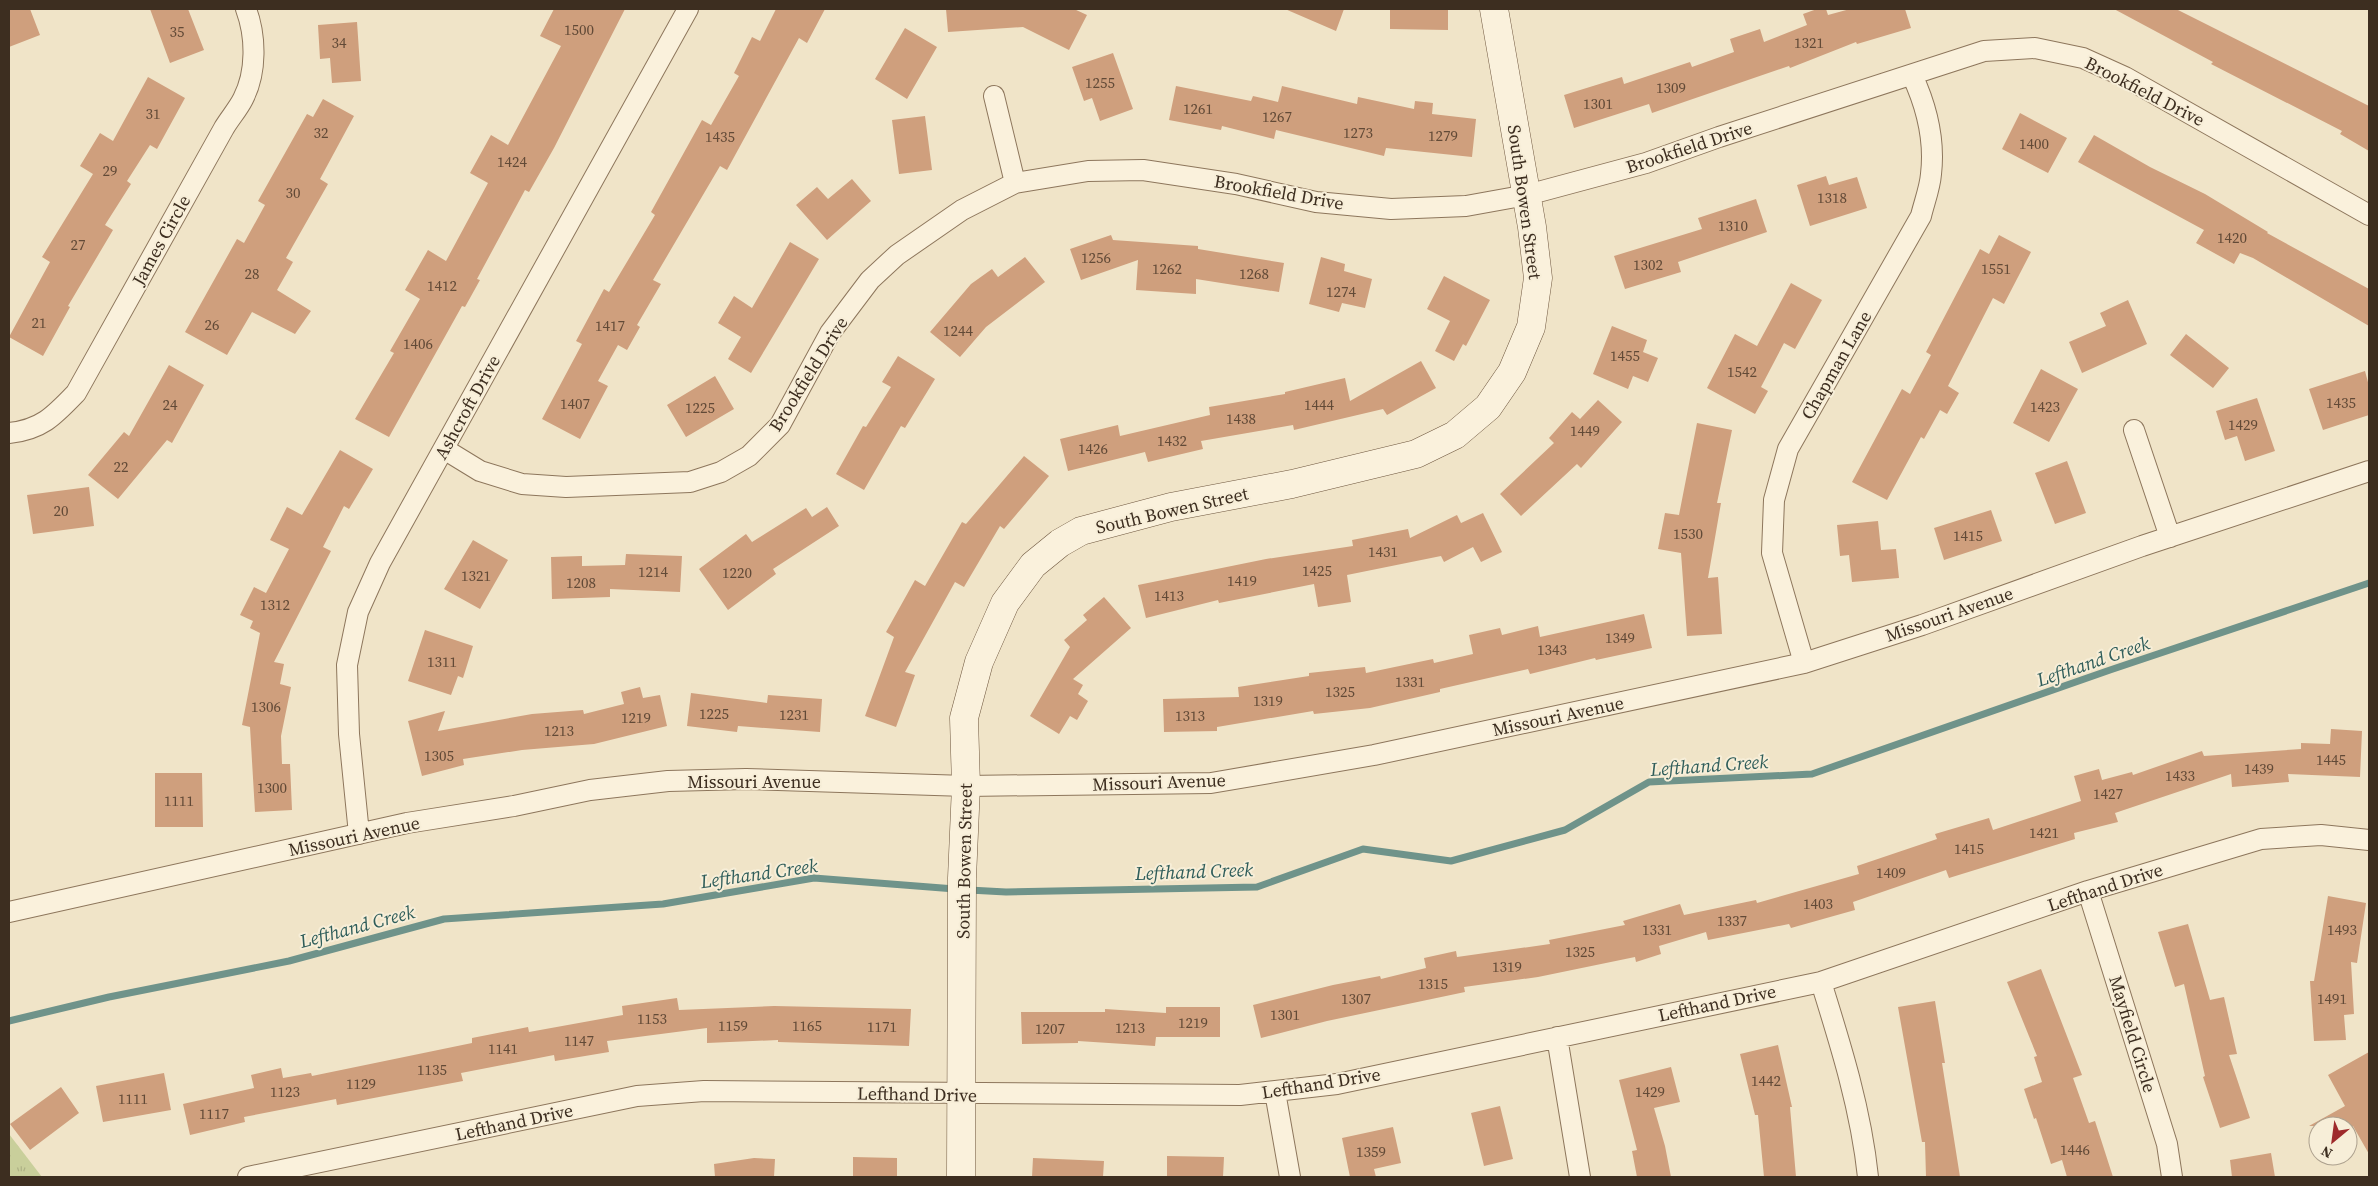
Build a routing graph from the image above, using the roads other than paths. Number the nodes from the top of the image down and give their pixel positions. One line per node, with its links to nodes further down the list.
1 (246, 9): 10 (street, James Circle)
2 (688, 9): 11 (street, Ashcroft Drive)
3 (1494, 9): 7 (street, South Bowen Street)
4 (1912, 74): 7 (street, Brookfield Drive); 8 (street, Brookfield Drive); 14 (street, Chapman Lane)
5 (994, 96): 6 (street)
6 (1015, 183): 7 (street, Brookfield Drive); 11 (street, Brookfield Drive)
7 (1527, 195): 15 (street, South Bowen Street)
8 (2369, 215)
9 (2134, 430): 13 (street)
10 (9, 433)
11 (444, 449): 16 (street, Ashcroft Drive)
12 (2369, 471): 13 (street, Missouri Avenue)
13 (2170, 537): 14 (street, Missouri Avenue)
14 (1804, 663): 15 (street, Missouri Avenue)
15 (966, 786): 16 (street, Missouri Avenue); 23 (street, South Bowen Street)
16 (359, 834): 19 (street, Missouri Avenue)
17 (2369, 840): 18 (street, Lefthand Drive)
18 (2088, 891): 20 (street, Lefthand Drive); 29 (street, Mayfield Circle)
19 (9, 912)
20 (1821, 982): 21 (street, Lefthand Drive); 28 (street)
21 (1557, 1036): 22 (street, Lefthand Drive); 27 (street)
22 (1275, 1092): 23 (street, Lefthand Drive); 26 (street)
23 (962, 1095): 24 (street, Lefthand Drive); 25 (street, South Bowen Street)
24 (248, 1177)
25 (961, 1177)
26 (1290, 1177)
27 (1580, 1177)
28 (1868, 1177)
29 (2172, 1177)

